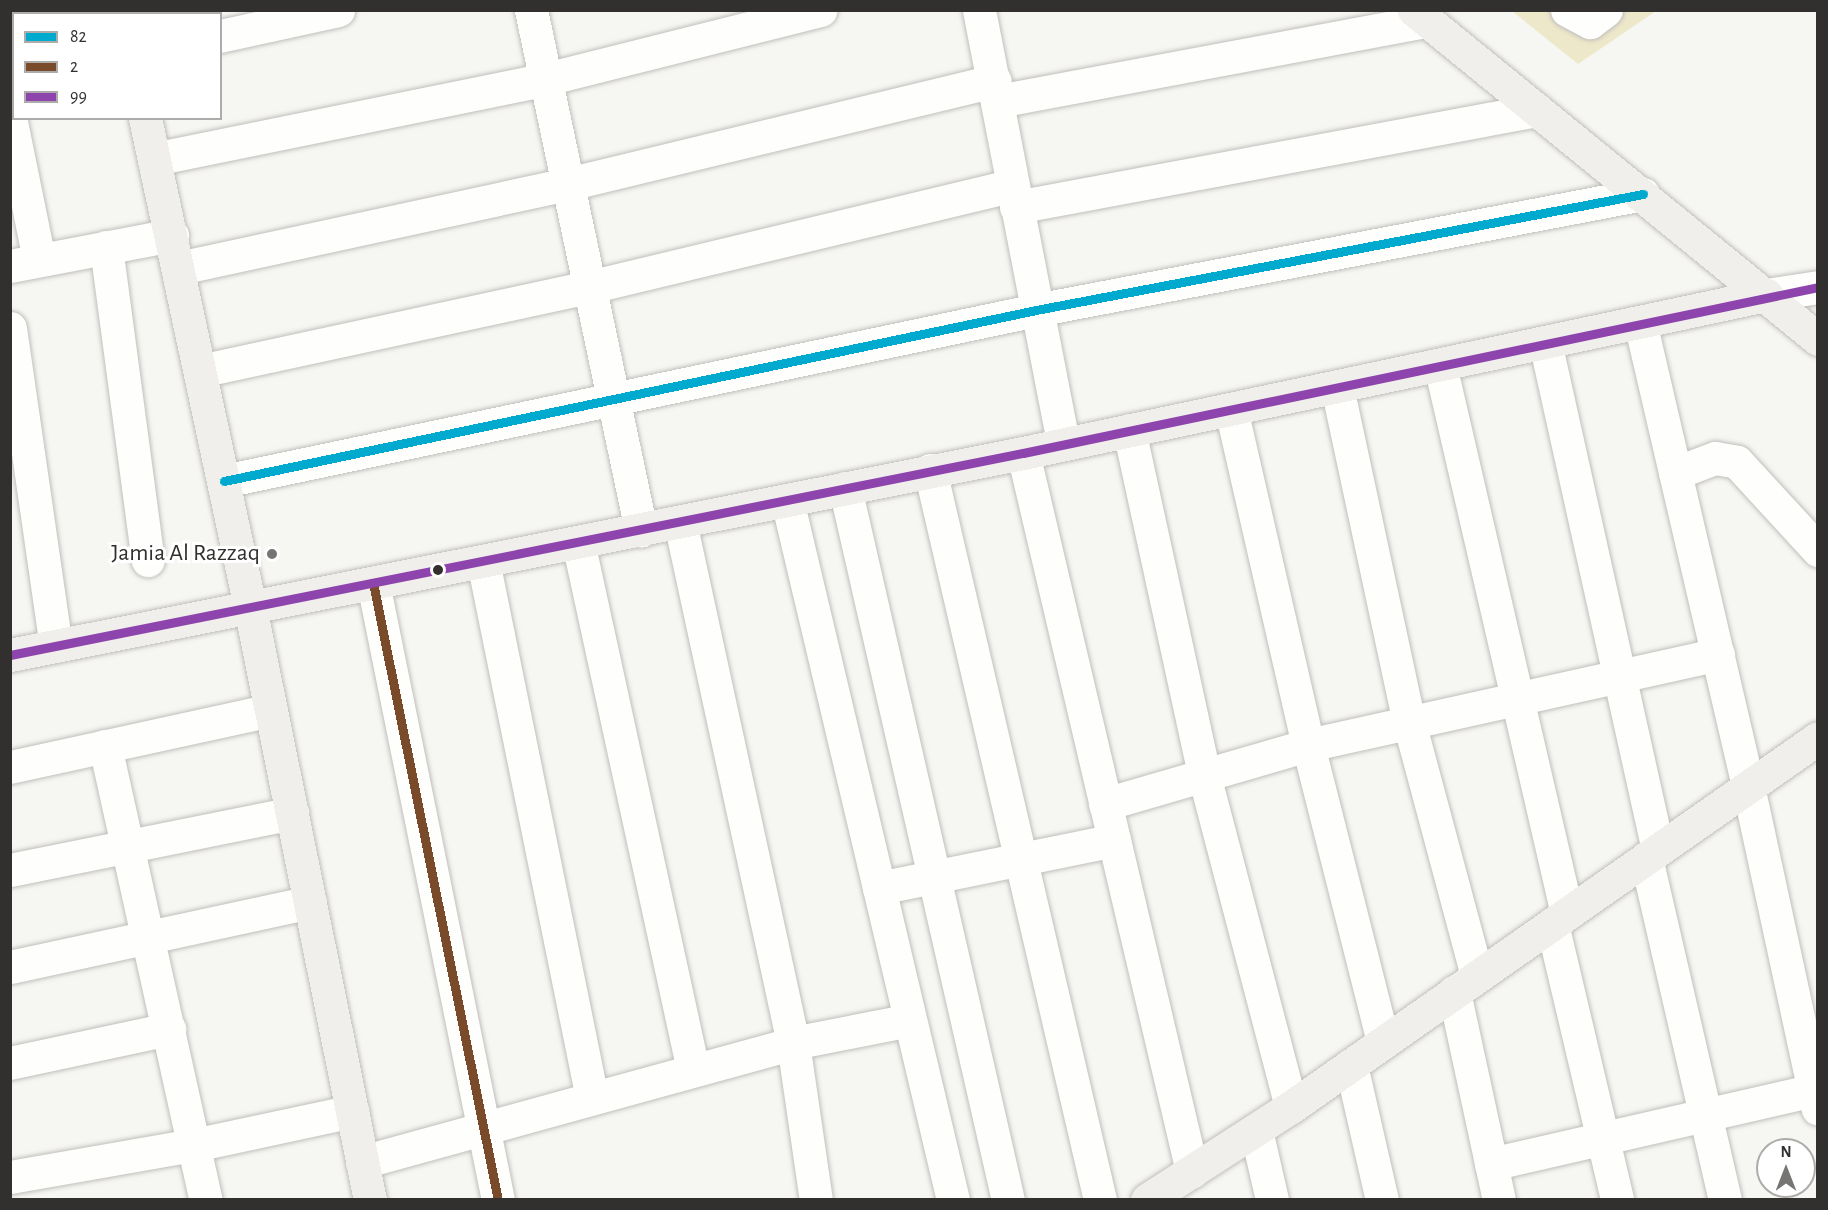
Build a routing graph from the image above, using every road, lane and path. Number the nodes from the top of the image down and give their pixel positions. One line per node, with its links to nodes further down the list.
1 (338, 10): 8 (street)
2 (531, 10): 9 (street)
3 (820, 10): 9 (street)
4 (979, 10): 10 (street)
5 (1567, 10): 6 (street)
6 (1606, 10)
7 (1420, 16): 10 (street); 11 (street)
8 (222, 36)
9 (546, 79): 14 (street); 15 (street)
10 (997, 91): 15 (street); 17 (street)
11 (1537, 110): 16 (street); 17 (street)
12 (10, 117): 20 (street)
13 (145, 120): 14 (street)
14 (154, 159): 18 (street)
15 (568, 184): 21 (street); 22 (street)
16 (1643, 194): 24 (street); 25 (street)
17 (1014, 196): 22 (street); 25 (street)
18 (172, 235): 19 (street); 21 (street)
19 (106, 248): 20 (street); 47 (street)
20 (25, 263)
21 (179, 268): 31 (street)
22 (589, 287): 31 (street); 33 (street)
23 (1818, 287): 24 (street)
24 (1767, 295): 26 (street); 28 (street)
25 (1036, 310): 33 (street); 36 (street)
26 (1640, 322): 29 (street); 39 (street)
27 (10, 328): 51 (street)
28 (1818, 339)
29 (1545, 342): 30 (street); 54 (street)
30 (1440, 365): 32 (street); 55 (street)
31 (200, 371): 40 (street)
32 (1337, 387): 34 (street); 57 (street)
33 (613, 398): 40 (street); 44 (street)
34 (1232, 409): 35 (street); 59 (street)
35 (1129, 430): 36 (street); 62 (street)
36 (1063, 444): 37 (street)
37 (1023, 453): 38 (street); 64 (street)
38 (930, 470): 41 (street); 69 (street)
39 (1675, 473): 46 (street); 52 (street)
40 (224, 482): 50 (street)
41 (845, 488): 42 (street); 71 (street)
42 (787, 500): 43 (street); 72 (street)
43 (680, 522): 44 (street); 81 (street)
44 (641, 530): 45 (street)
45 (578, 542): 48 (street); 84 (street)
46 (1818, 550)
47 (148, 560)
48 (483, 561): 49 (street); 86 (street)
49 (373, 583): 50 (street); 90 (street)
50 (250, 607): 51 (street); 56 (street)
51 (56, 646): 53 (street)
52 (1718, 654): 54 (street); 63 (street)
53 (10, 655)
54 (1617, 676): 55 (street); 68 (street)
55 (1516, 699): 57 (street); 74 (street)
56 (271, 710): 60 (street); 65 (street)
57 (1409, 722): 59 (street); 77 (street)
58 (1818, 738): 63 (street)
59 (1308, 745): 62 (street); 80 (street)
60 (105, 746): 61 (street); 67 (street)
61 (10, 767)
62 (1204, 775): 64 (street); 87 (street)
63 (1748, 786): 68 (street); 85 (street)
64 (1105, 804): 66 (street)
65 (292, 813): 67 (street); 73 (street)
66 (1114, 840): 69 (street); 97 (street)
67 (127, 846): 70 (street); 75 (street)
68 (1652, 854): 74 (street); 89 (street)
69 (1021, 859): 71 (street); 104 (street)
70 (10, 870)
71 (934, 877): 72 (street); 103 (street)
72 (879, 888): 78 (street)
73 (310, 902): 75 (street); 88 (street)
74 (1559, 919): 77 (street); 92 (street)
75 (149, 937): 76 (street); 79 (street)
76 (10, 967)
77 (1466, 984): 80 (street); 95 (street)
78 (910, 1020): 81 (street); 102 (street)
79 (169, 1029): 82 (street); 93 (street)
80 (1383, 1042): 83 (street)
81 (793, 1043): 84 (street); 101 (street)
82 (10, 1063)
83 (1352, 1065): 87 (street); 106 (street)
84 (693, 1070): 86 (street)
85 (1816, 1096): 89 (street)
86 (592, 1098): 90 (street)
87 (1291, 1107): 91 (street)
88 (352, 1111): 93 (street); 94 (street)
89 (1705, 1115): 92 (street); 109 (street)
90 (485, 1128): 94 (street); 100 (street)
91 (1256, 1130): 97 (street); 105 (street)
92 (1603, 1141): 95 (street); 108 (street)
93 (194, 1145): 96 (street); 98 (street)
94 (362, 1162): 99 (street)
95 (1491, 1164): 107 (street)
96 (10, 1177)
97 (1169, 1189)
98 (206, 1200)
99 (370, 1200)
100 (498, 1200)
101 (816, 1200)
102 (953, 1200)
103 (1008, 1200)
104 (1100, 1200)
105 (1272, 1200)
106 (1382, 1200)
107 (1499, 1200)
108 (1617, 1200)
109 (1725, 1200)

